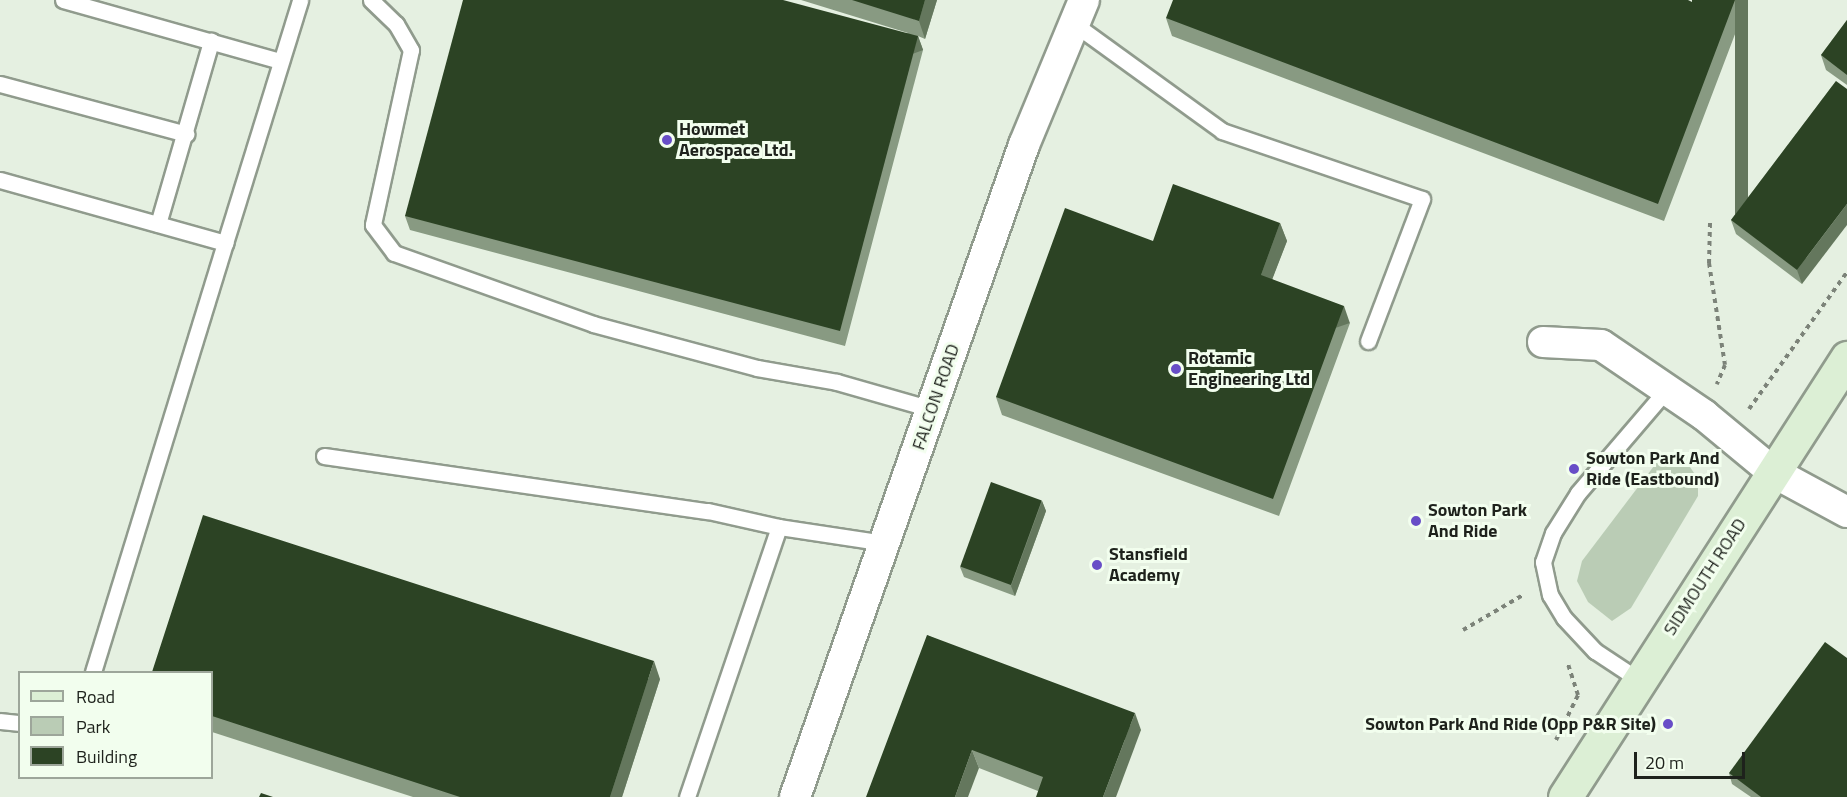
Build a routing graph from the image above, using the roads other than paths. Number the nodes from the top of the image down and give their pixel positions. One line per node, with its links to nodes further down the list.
1 (63, 0): 5 (lane)
2 (300, 0): 6 (lane)
3 (371, 0): 16 (lane)
4 (1079, 11): 12 (lane); 16 (street, FALCON ROAD)
5 (211, 41): 6 (lane); 8 (lane)
6 (280, 61): 11 (lane)
7 (0, 84): 8 (lane)
8 (186, 134): 10 (lane)
9 (0, 180): 10 (lane)
10 (158, 224): 11 (lane)
11 (225, 243): 22 (lane)
12 (1368, 341)
13 (1543, 342): 15 (street)
14 (1847, 358): 18 (street, SIDMOUTH ROAD)
15 (1667, 389): 18 (street); 23 (lane)
16 (932, 409): 21 (street, FALCON ROAD)
17 (324, 456): 20 (lane)
18 (1773, 472): 19 (street); 23 (street, SIDMOUTH ROAD)
19 (1847, 512)
20 (779, 527): 21 (lane); 26 (lane)
21 (885, 543): 27 (street, FALCON ROAD)
22 (93, 671)
23 (1639, 680): 28 (street, SIDMOUTH ROAD)
24 (0, 721): 25 (lane)
25 (18, 723)
26 (687, 797)
27 (795, 797)
28 (1565, 797)

